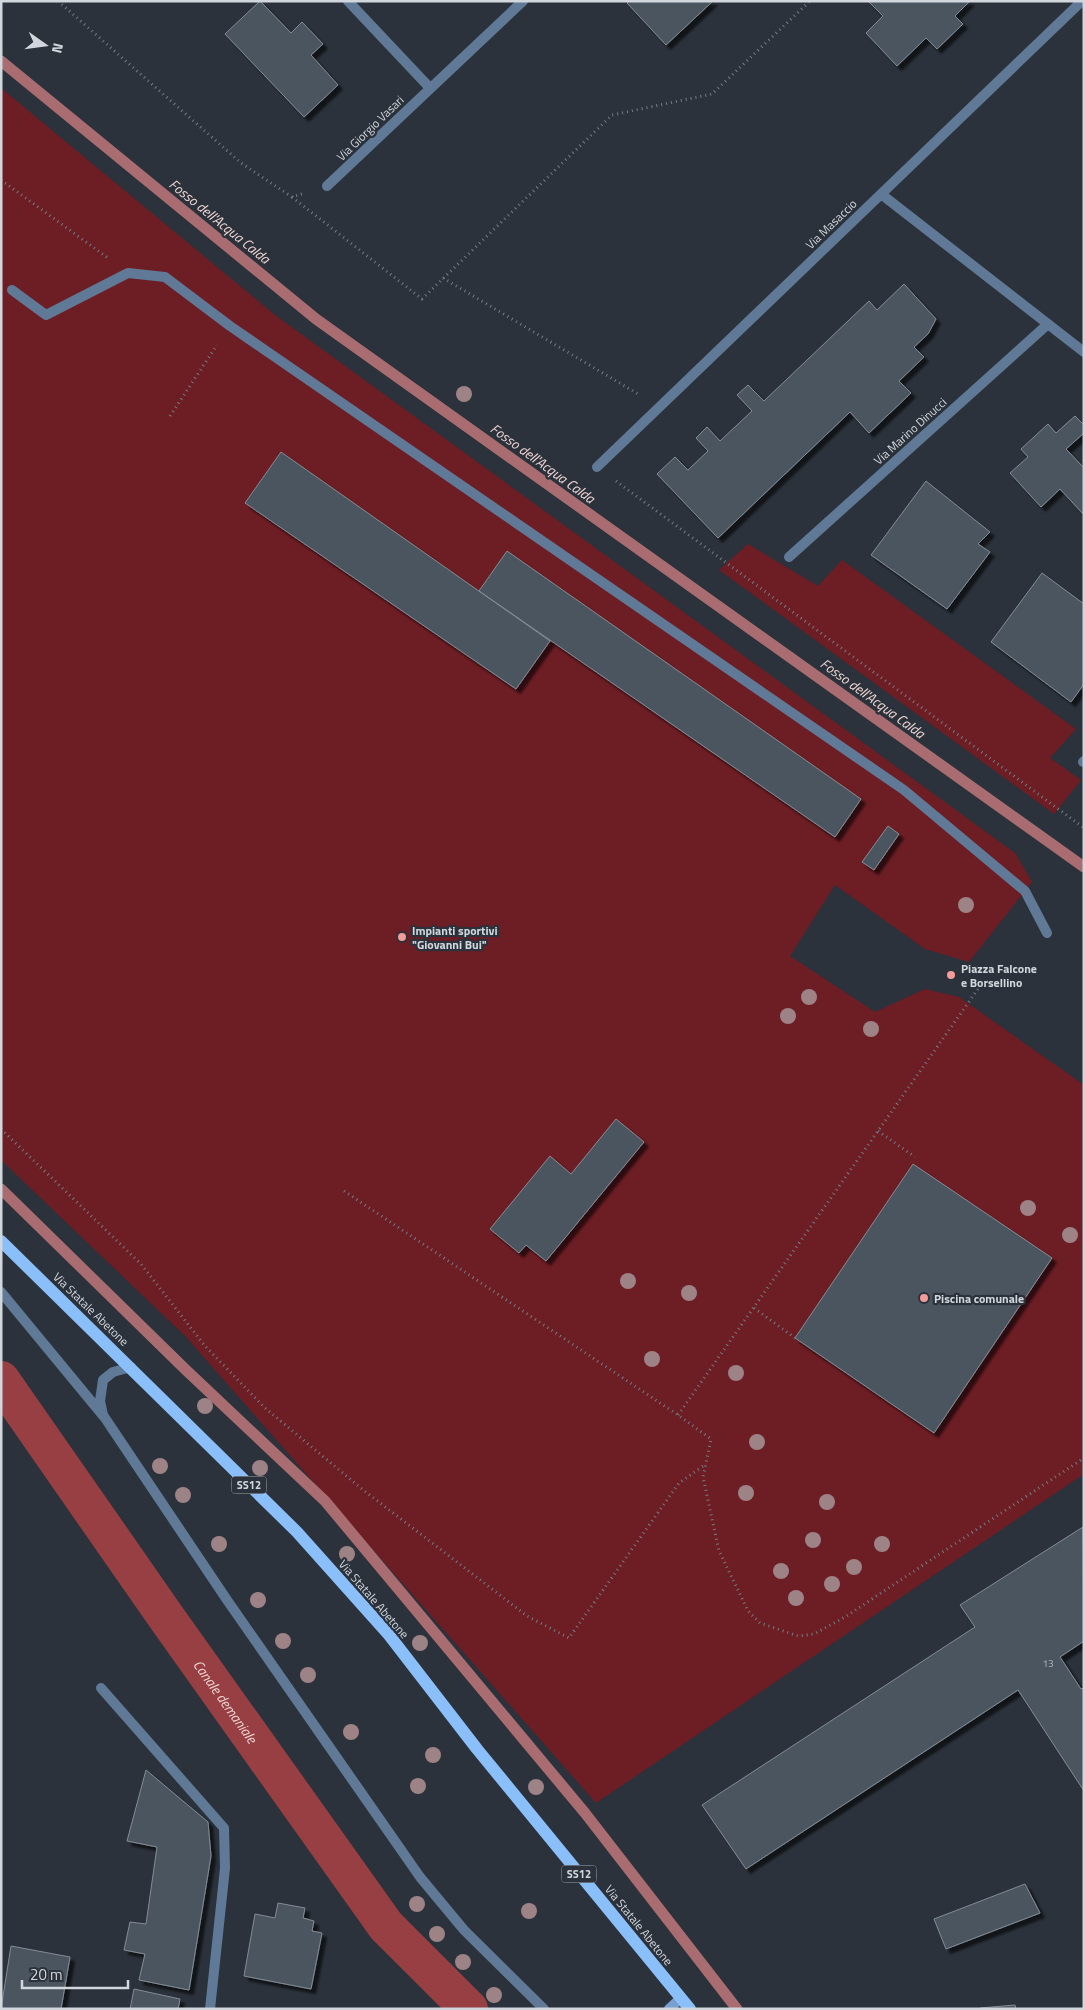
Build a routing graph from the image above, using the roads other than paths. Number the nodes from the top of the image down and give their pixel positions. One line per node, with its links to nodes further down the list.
1 (348, 1): 4 (street)
2 (523, 1): 4 (street, Via Giorgio Vasari)
3 (1082, 1): 6 (street, Via Masaccio)
4 (430, 88): 5 (street, Via Giorgio Vasari)
5 (327, 186)
6 (881, 194): 8 (street); 10 (street, Via Masaccio)
7 (12, 290): 12 (street)
8 (1048, 324): 9 (street); 11 (street, Via Marino Dinucci)
9 (1084, 352)
10 (597, 467)
11 (789, 557)
12 (1047, 933)
13 (1, 1241): 15 (main road, Via Statale Abetone / SS12)
14 (1, 1292): 16 (street)
15 (131, 1368): 16 (street); 18 (main road, Via Statale Abetone / SS12)
16 (104, 1418): 20 (street)
17 (101, 1688): 19 (street)
18 (681, 1998): 21 (main road); 22 (main road, Via Statale Abetone / SS12)
19 (210, 2009)
20 (544, 2009)
21 (669, 2009)
22 (690, 2009)

